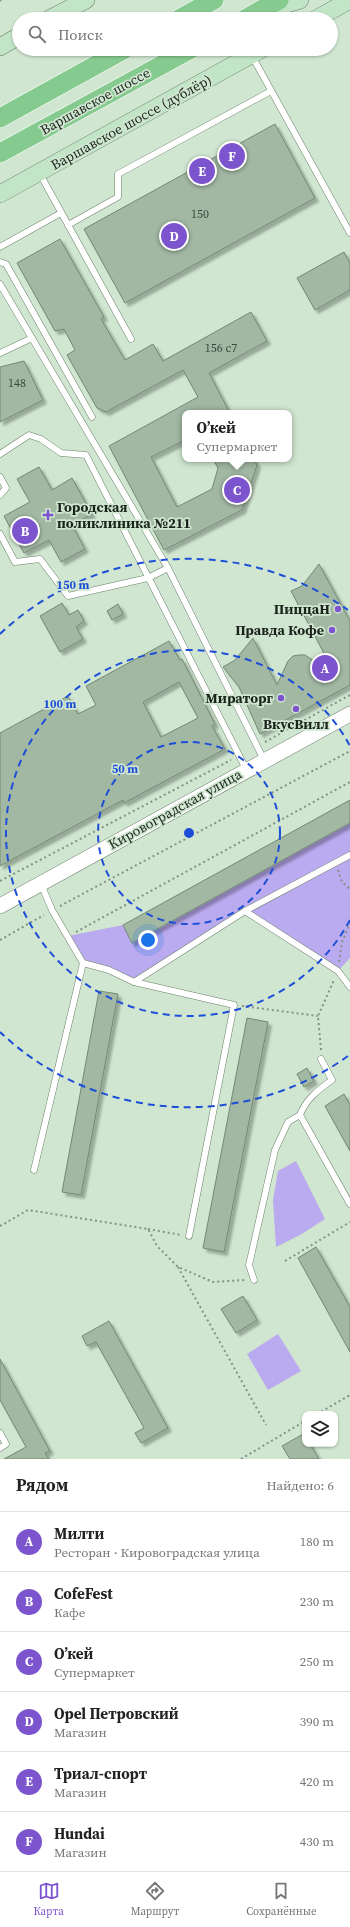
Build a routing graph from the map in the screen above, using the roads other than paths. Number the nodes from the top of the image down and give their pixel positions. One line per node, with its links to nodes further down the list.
1 (86, 0): 6 (main road)
2 (280, 0): 8 (main road)
3 (300, 0): 9 (main road)
4 (350, 0): 10 (main road)
5 (209, 2): 7 (main road)
6 (63, 12)
7 (191, 12)
8 (259, 12)
9 (264, 12)
10 (329, 12)
11 (12, 40): 12 (main road)
12 (0, 47)
13 (112, 56): 18 (main road)
14 (178, 56): 19 (main road, Варшавское шоссе)
15 (250, 56): 20 (main road, Варшавское шоссе (дублёр))
16 (258, 56): 17 (lane)
17 (271, 91): 23 (lane); 24 (lane)
18 (0, 118)
19 (0, 153)
20 (39, 172): 21 (main road, Варшавское шоссе (дублёр)); 22 (lane)
21 (0, 194)
22 (61, 213): 23 (lane); 25 (lane)
23 (68, 225): 29 (lane)
24 (350, 232)
25 (0, 247)
26 (0, 262): 31 (lane)
27 (0, 284): 28 (lane)
28 (32, 338): 30 (lane); 36 (lane)
29 (130, 339)
30 (0, 353)
31 (92, 417)
32 (0, 454): 37 (lane)
33 (0, 477): 34 (lane)
34 (0, 495)
35 (0, 534): 37 (lane)
36 (168, 568): 37 (lane); 39 (lane)
37 (148, 578): 40 (lane)
38 (350, 714): 39 (street, Кировоградская улица)
39 (264, 760): 40 (street, Кировоградская улица)
40 (243, 763): 42 (street, Кировоградская улица)
41 (350, 855): 44 (lane)
42 (41, 884): 43 (street, Кировоградская улица); 45 (lane)
43 (0, 906)
44 (245, 911): 46 (lane); 47 (lane)
45 (83, 963): 46 (lane); 50 (lane)
46 (134, 982): 52 (lane)
47 (350, 987)
48 (321, 1059): 49 (lane)
49 (300, 1115): 51 (lane); 53 (lane)
50 (34, 1170)
51 (350, 1204)
52 (189, 1236)
53 (254, 1280)
54 (0, 1433): 55 (lane)
55 (0, 1448)

